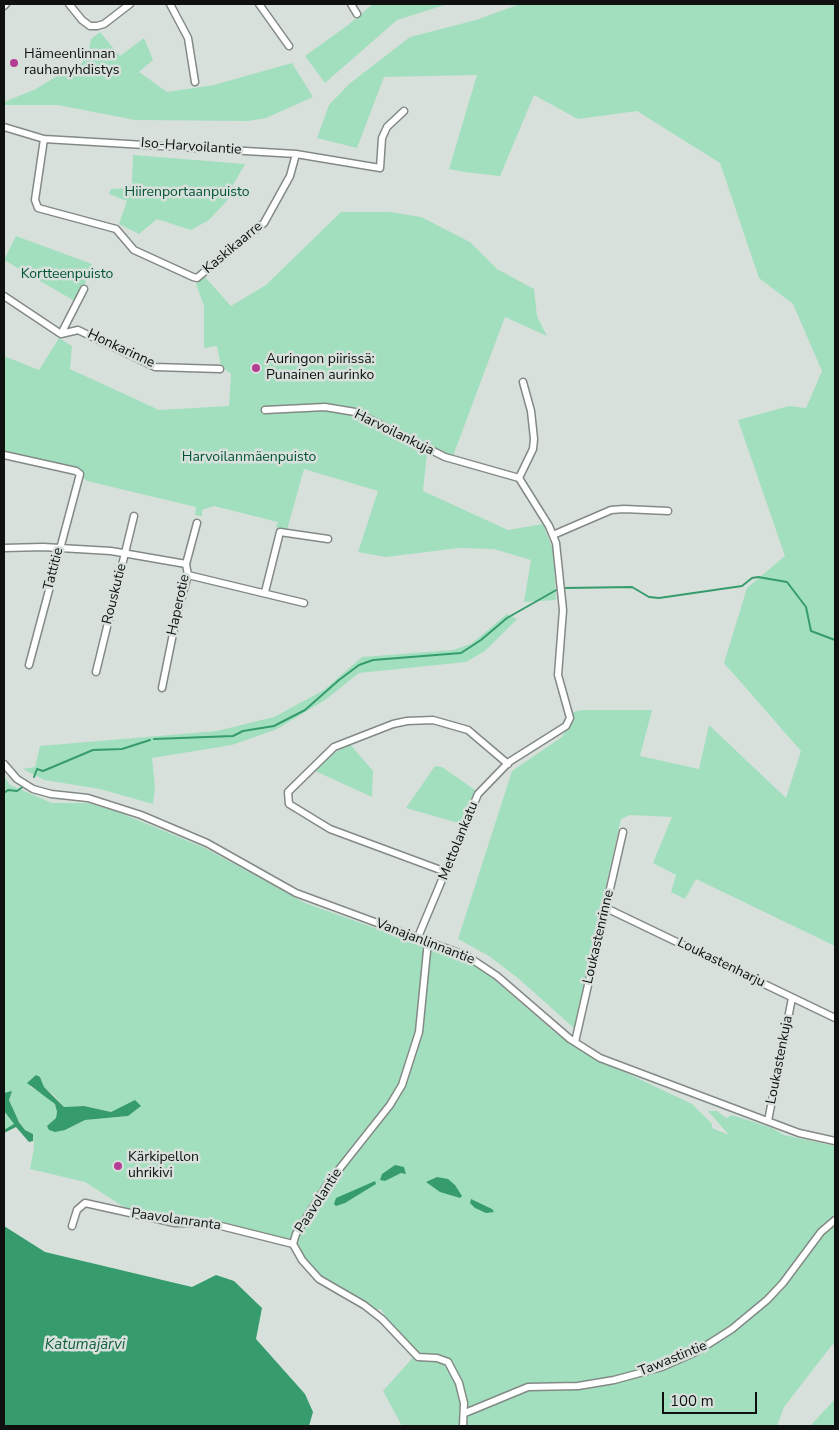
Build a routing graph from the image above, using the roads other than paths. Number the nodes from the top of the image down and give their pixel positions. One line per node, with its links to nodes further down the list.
1 (6, 4): 7 (street)
2 (69, 4): 3 (street)
3 (130, 4)
4 (170, 4): 10 (street)
5 (259, 4): 9 (street)
6 (352, 4): 8 (street)
7 (4, 6)
8 (357, 14)
9 (289, 46)
10 (195, 82)
11 (404, 111): 14 (street, Iso-Harvoilantie)
12 (4, 127): 13 (street, Iso-Harvoilantie)
13 (44, 139): 14 (street, Iso-Harvoilantie); 14 (street, Kaskikaarre)
14 (296, 154)
15 (84, 289): 17 (street)
16 (4, 296): 17 (street)
17 (61, 334): 18 (street, Honkarinne)
18 (220, 369)
19 (523, 382): 22 (street)
20 (265, 410): 22 (street, Harvoilankuja)
21 (4, 454): 29 (street, Tattitie)
22 (519, 478): 26 (street)
23 (668, 511): 26 (street)
24 (134, 516): 30 (street, Rouskutie)
25 (197, 523): 31 (street, Haperotie)
26 (553, 535): 39 (street, Mettolankatu)
27 (328, 539): 33 (street)
28 (4, 548): 29 (street)
29 (59, 548): 30 (street); 35 (street, Tattitie)
30 (125, 552): 31 (street); 36 (street, Rouskutie)
31 (186, 564): 32 (street, Haperotie)
32 (188, 575): 33 (street); 37 (street, Haperotie)
33 (264, 592): 34 (street)
34 (304, 603)
35 (29, 665)
36 (96, 672)
37 (162, 688)
38 (4, 764): 43 (street, Vanajanlinnantie)
39 (508, 764): 41 (street, Mettolankatu); 41 (street)
40 (623, 832): 42 (street, Loukastenrinne)
41 (446, 872): 43 (street, Mettolankatu)
42 (606, 908): 45 (street, Loukastenharju); 47 (street, Loukastenrinne)
43 (418, 937): 44 (street, Vanajanlinnantie)
44 (428, 940): 47 (street, Vanajanlinnantie); 52 (street, Paavolantie)
45 (792, 998): 46 (street, Loukastenharju); 48 (street, Loukastenkuja)
46 (835, 1018)
47 (575, 1042): 48 (street, Vanajanlinnantie)
48 (768, 1121): 49 (street, Vanajanlinnantie)
49 (835, 1142)
50 (835, 1220): 53 (street, Tawastintie)
51 (72, 1226): 52 (street, Paavolanranta)
52 (293, 1244): 53 (street, Paavolantie)
53 (465, 1413): 54 (street, Paavolantie)
54 (463, 1426)

